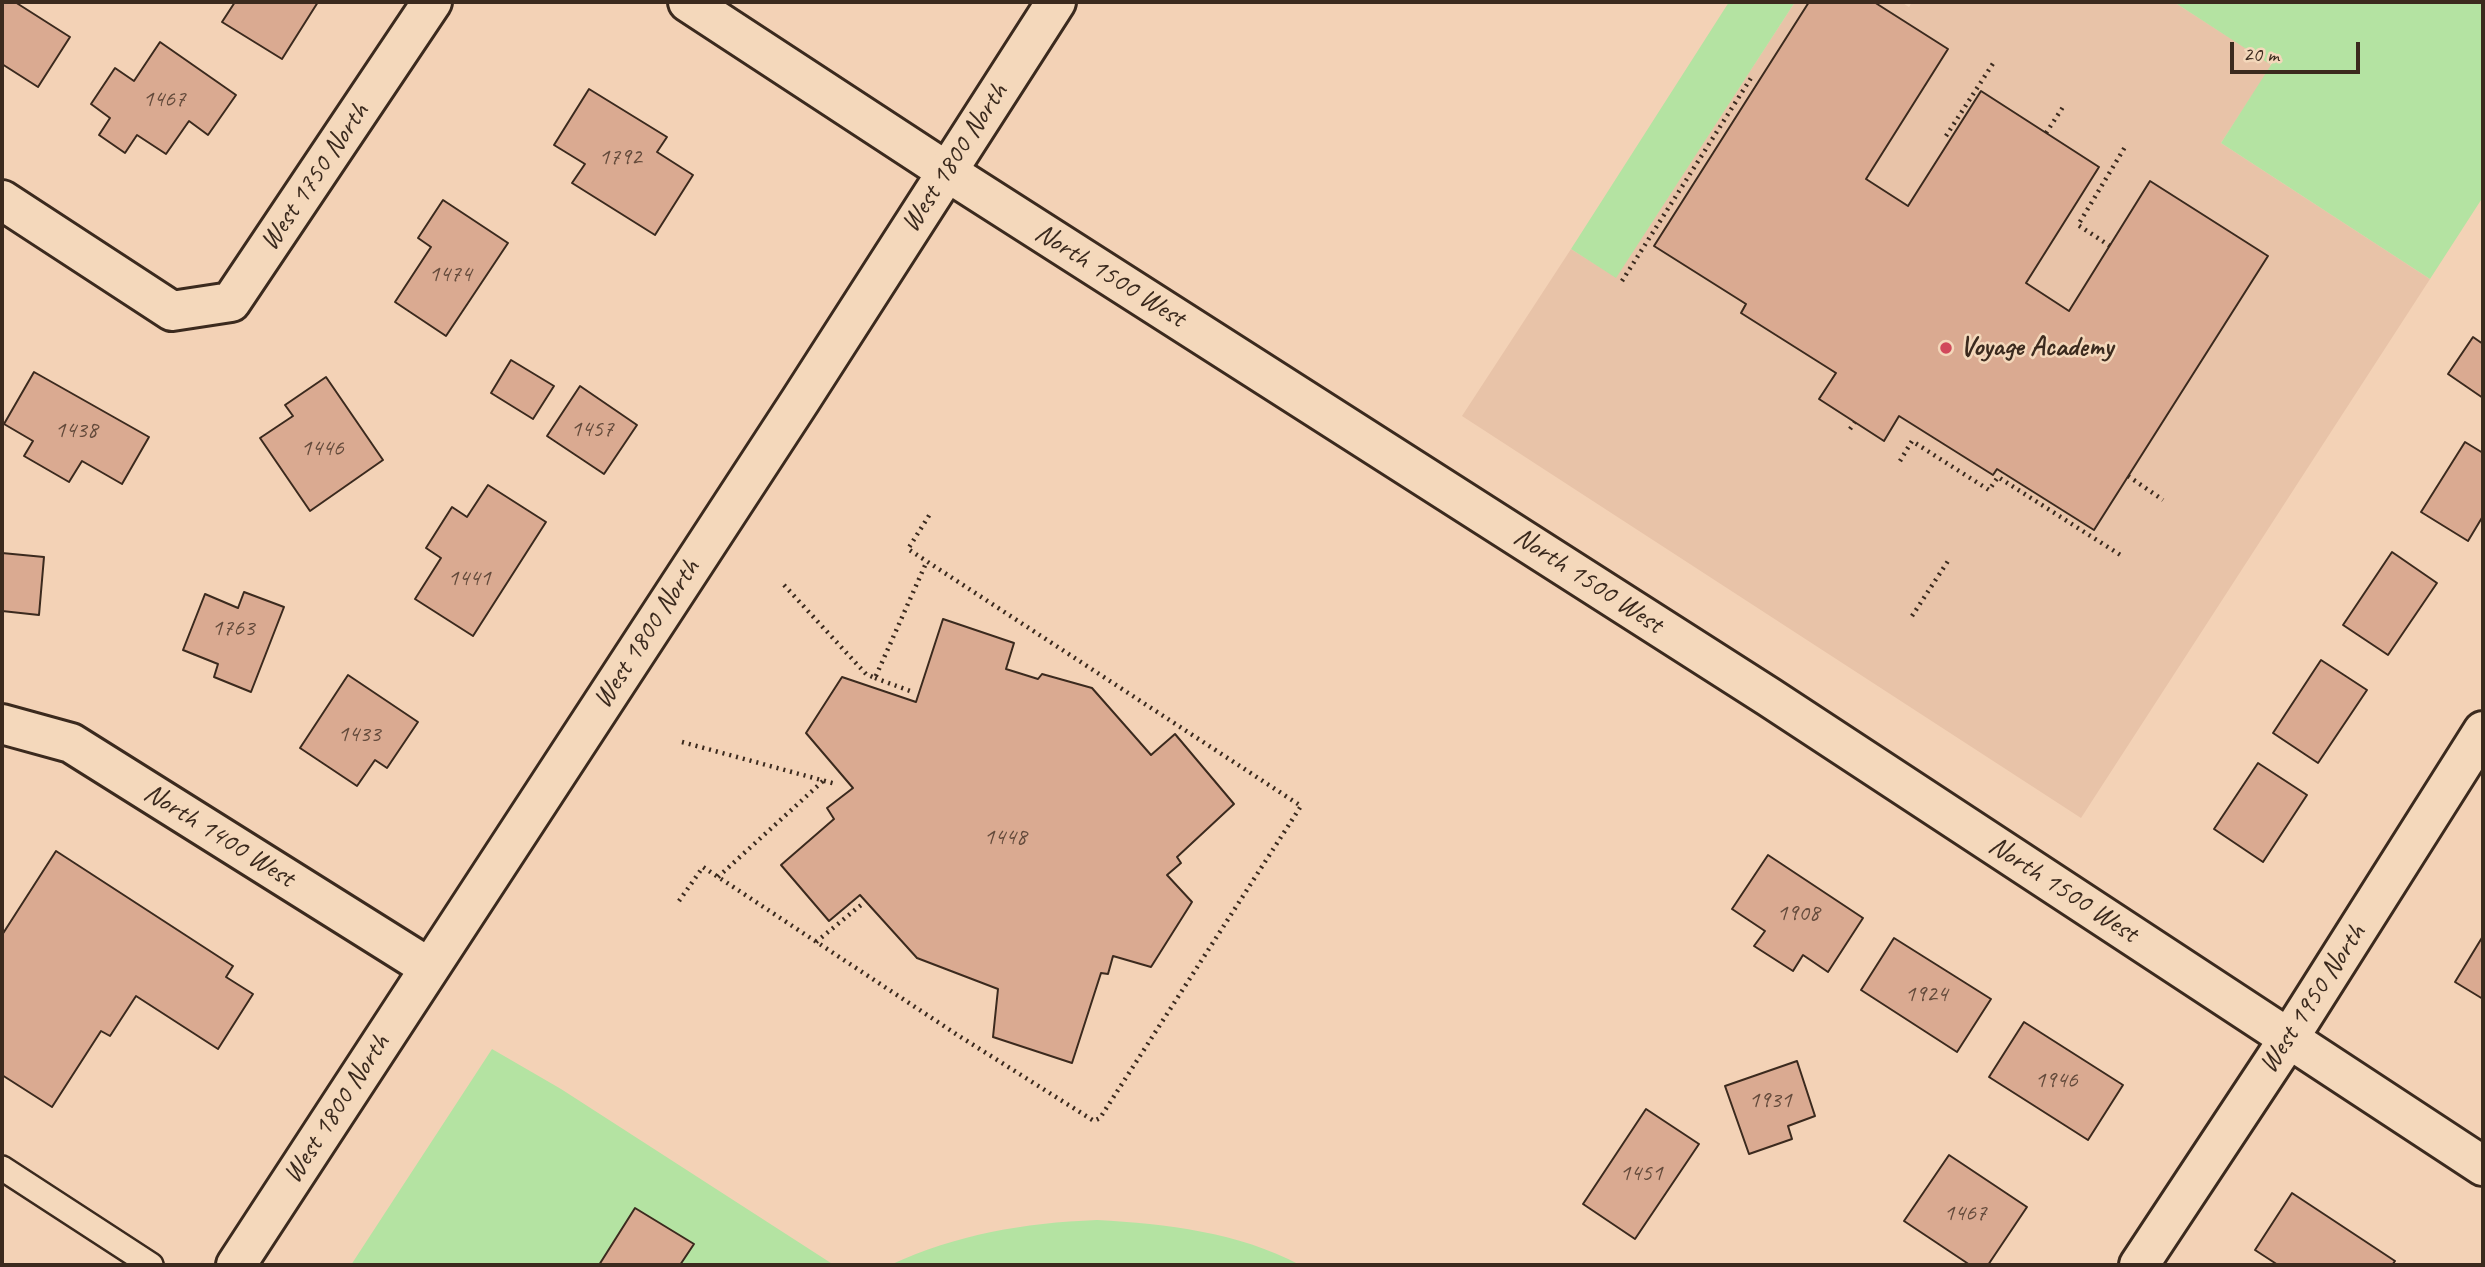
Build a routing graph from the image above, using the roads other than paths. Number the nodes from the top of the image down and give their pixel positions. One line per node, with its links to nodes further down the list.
1 (432, 2): 5 (street, West 1750 North)
2 (688, 2): 4 (street, North 1500 West)
3 (1056, 2): 4 (street, West 1800 North)
4 (946, 171): 8 (street, West 1800 North); 9 (street, North 1500 West)
5 (2, 200)
6 (2, 724): 8 (street, North 1400 West)
7 (2483, 731): 9 (street, West 1950 North)
8 (429, 967): 13 (street, West 1800 North)
9 (2289, 1038): 10 (street, North 1500 West); 14 (street, West 1950 North)
10 (2483, 1166)
11 (2, 1168): 12 (lane)
12 (151, 1265)
13 (236, 1265)
14 (2139, 1265)

